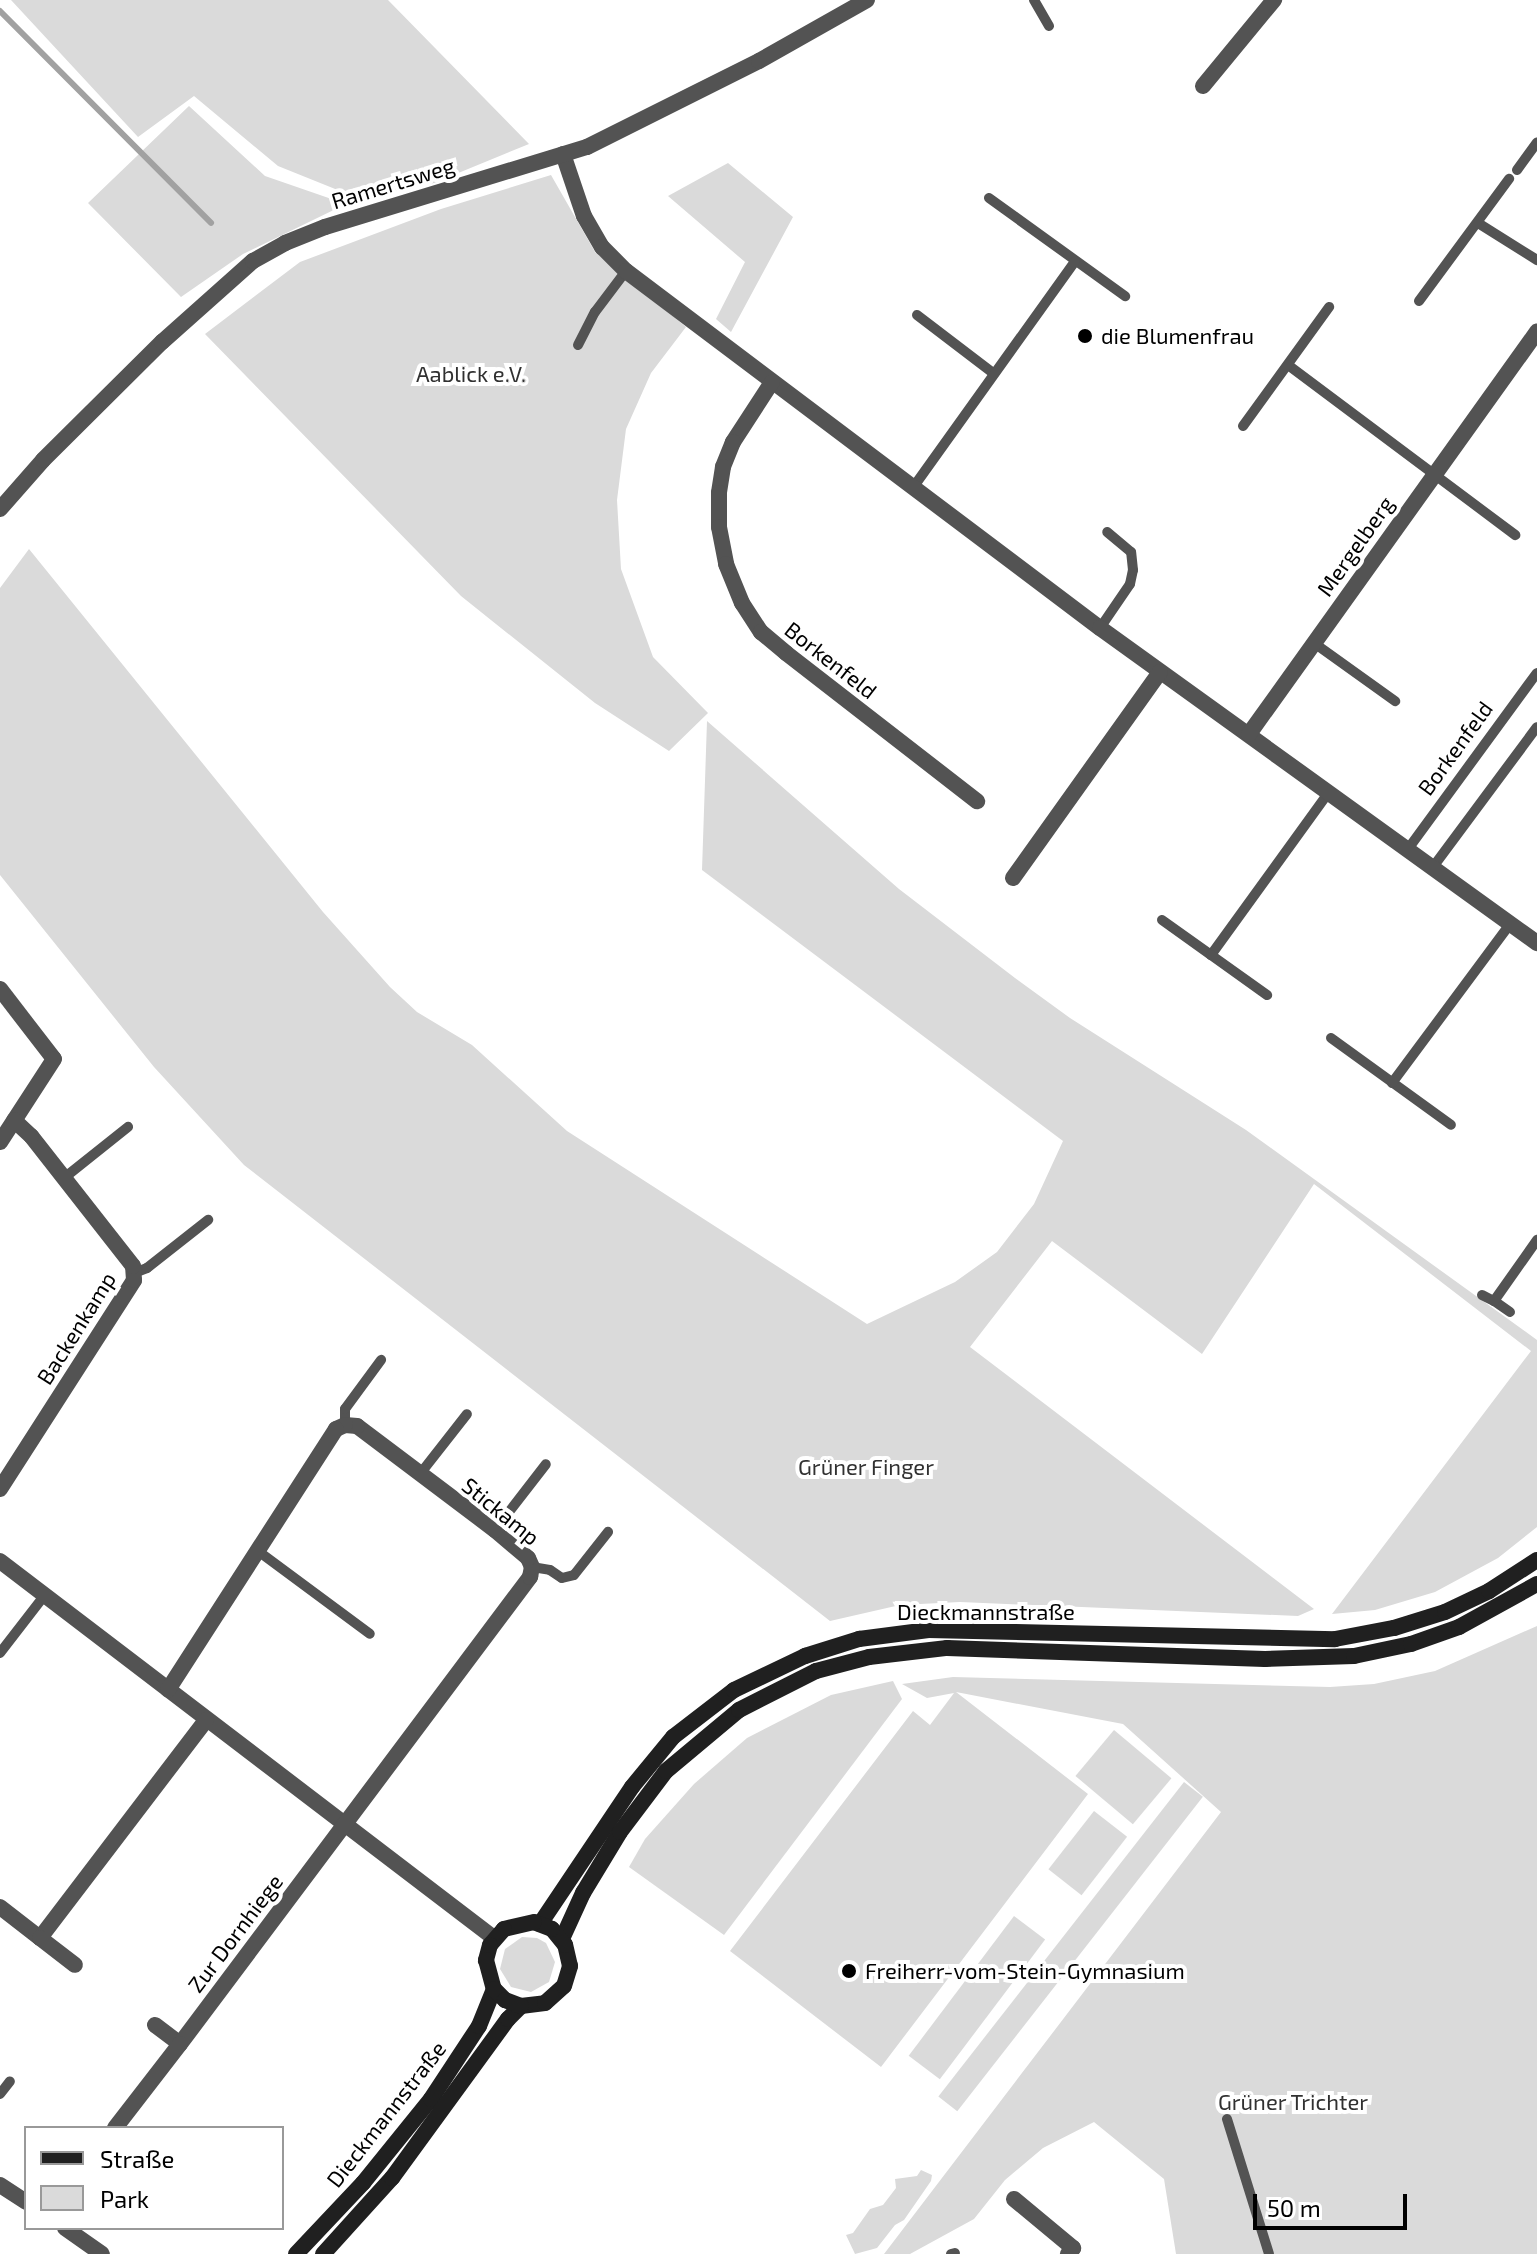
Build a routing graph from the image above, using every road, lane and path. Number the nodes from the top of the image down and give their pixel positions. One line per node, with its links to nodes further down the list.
1 (867, 0): 7 (street, Ramertsweg)
2 (1034, 0): 4 (lane)
3 (1274, 0): 5 (street)
4 (1049, 26)
5 (1203, 86)
6 (1537, 142): 8 (lane)
7 (563, 154): 14 (street); 27 (street, Ramertsweg)
8 (1517, 170)
9 (1509, 179): 11 (lane)
10 (989, 198): 13 (lane)
11 (1478, 223): 12 (lane); 16 (lane)
12 (1537, 260)
13 (1075, 261): 15 (lane); 22 (lane)
14 (626, 271): 20 (lane); 23 (street)
15 (1125, 296)
16 (1419, 301)
17 (1329, 307): 21 (lane)
18 (917, 315): 22 (lane)
19 (1537, 331): 25 (street, Mergelberg)
20 (578, 345)
21 (1288, 365): 24 (lane); 25 (lane)
22 (993, 373): 26 (lane)
23 (772, 382): 26 (street); 38 (street, Borkenfeld)
24 (1243, 426)
25 (1432, 475): 29 (lane); 31 (street, Mergelberg)
26 (912, 489): 30 (street)
27 (0, 509)
28 (1107, 532): 30 (lane)
29 (1515, 535)
30 (1100, 628): 32 (street)
31 (1314, 643): 34 (lane); 36 (street, Mergelberg)
32 (1160, 672): 36 (street); 41 (street)
33 (1537, 673): 39 (lane, Borkenfeld)
34 (1395, 701)
35 (1537, 727): 40 (lane)
36 (1249, 734): 37 (street)
37 (1329, 792): 39 (street); 45 (lane)
38 (977, 801)
39 (1408, 849): 40 (street)
40 (1433, 867): 43 (street)
41 (1013, 878)
42 (1162, 920): 45 (lane)
43 (1510, 924): 44 (street); 49 (lane)
44 (1537, 943)
45 (1211, 955): 47 (lane)
46 (0, 989): 50 (street)
47 (1267, 995)
48 (1331, 1038): 49 (lane)
49 (1392, 1083): 51 (lane)
50 (14, 1120): 53 (street); 54 (street, Backenkamp)
51 (1451, 1125)
52 (128, 1127): 54 (lane)
53 (0, 1142)
54 (64, 1178): 57 (street, Backenkamp)
55 (208, 1220): 57 (lane)
56 (1537, 1240): 59 (lane)
57 (134, 1273): 66 (street, Backenkamp)
58 (1482, 1295): 59 (lane)
59 (1494, 1301): 60 (lane)
60 (1510, 1312)
61 (381, 1360): 63 (lane)
62 (467, 1414): 65 (lane)
63 (345, 1425): 65 (street, Stickamp); 69 (street)
64 (546, 1464): 67 (lane)
65 (420, 1474): 67 (street, Stickamp)
66 (0, 1489)
67 (495, 1530): 72 (street, Stickamp)
68 (608, 1532): 72 (lane)
69 (258, 1551): 75 (lane); 77 (street)
70 (1537, 1560): 81 (street, Dieckmannstraße)
71 (0, 1561): 74 (street)
72 (532, 1567): 79 (street, Stickamp)
73 (1537, 1584): 84 (street, Dieckmannstraße)
74 (44, 1596): 76 (lane); 77 (street)
75 (370, 1634)
76 (0, 1653)
77 (168, 1690): 78 (street)
78 (206, 1720): 79 (street); 82 (street)
79 (345, 1824): 83 (street); 89 (street, Zur Dornhiege)
80 (0, 1907): 82 (street)
81 (540, 1924): 83 (street); 84 (street)
82 (40, 1938): 85 (street)
83 (494, 1938): 86 (street)
84 (562, 1939): 87 (street)
85 (75, 1965)
86 (494, 1989): 87 (street); 99 (street, Dieckmannstraße)
87 (521, 2006): 100 (street, Dieckmannstraße)
88 (155, 2025): 89 (street)
89 (180, 2044): 93 (street, Zur Dornhiege)
90 (10, 2081): 91 (lane)
91 (0, 2094)
92 (1227, 2119): 102 (lane)
93 (117, 2126)
94 (0, 2185): 96 (street)
95 (1014, 2199): 101 (street)
96 (24, 2201)
97 (68, 2230): 98 (street)
98 (102, 2254)
99 (296, 2254)
100 (323, 2254)
101 (1068, 2254)
102 (1269, 2254)

